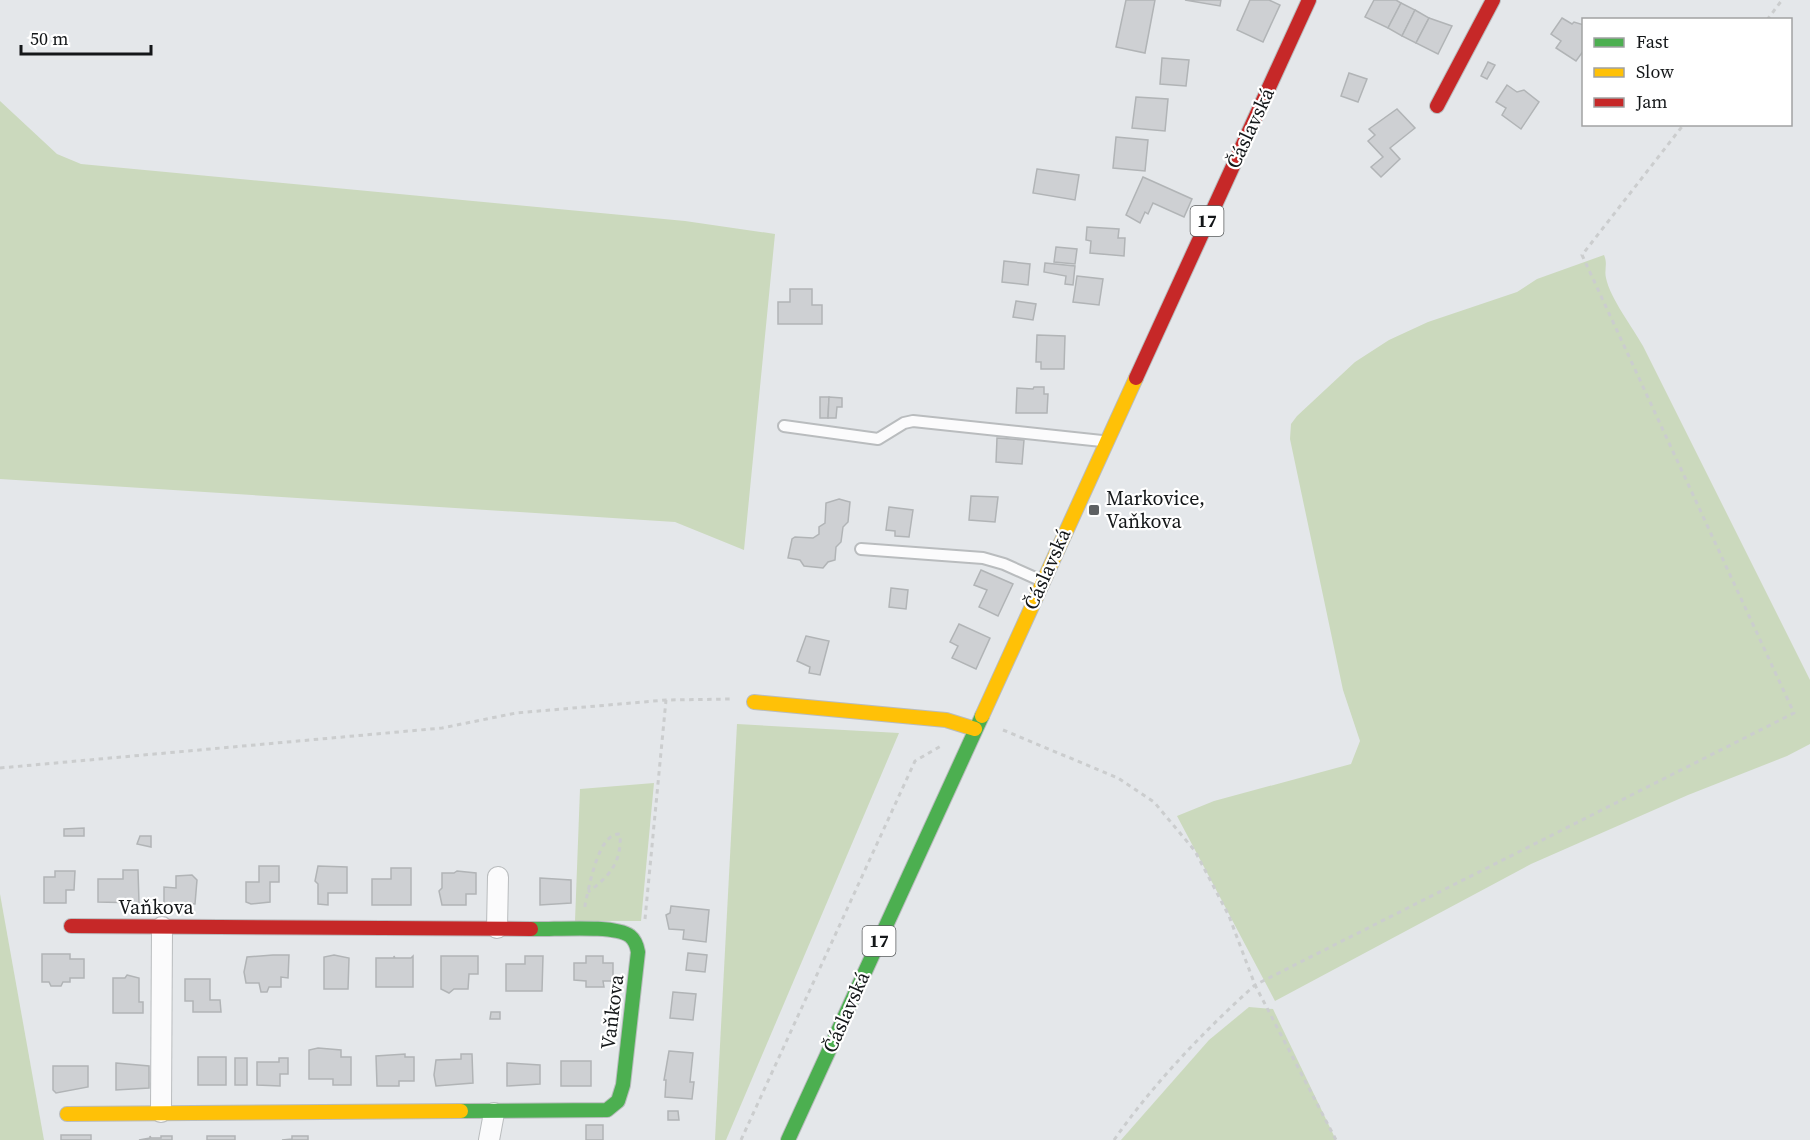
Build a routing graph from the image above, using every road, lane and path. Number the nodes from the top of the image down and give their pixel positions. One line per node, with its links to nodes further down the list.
1 (1309, 0): 8 (street, Čáslavská / 17)
2 (1782, 0): 4 (path)
3 (1485, 3): 5 (street)
4 (1768, 18)
5 (1437, 106)
6 (1682, 126): 22 (path)
7 (784, 426): 8 (lane)
8 (1106, 442): 10 (street, Čáslavská / 17)
9 (861, 549): 10 (lane)
10 (1042, 581): 13 (street, Čáslavská / 17)
11 (666, 700): 12 (path); 14 (path); 21 (path)
12 (754, 702): 13 (street)
13 (977, 724): 22 (path); 27 (street, Čáslavská / 17)
14 (0, 768)
15 (498, 877): 19 (street)
16 (588, 892): 16 (path); 20 (path)
17 (71, 926): 18 (street, Vaňkova)
18 (162, 927): 19 (street, Vaňkova); 23 (street)
19 (497, 928): 20 (street, Vaňkova)
20 (585, 930): 21 (street, Vaňkova)
21 (632, 937): 24 (street, Vaňkova)
22 (1255, 985): 28 (path); 29 (path)
23 (161, 1112): 24 (street, Vaňkova); 25 (street, Vaňkova)
24 (494, 1113): 26 (street)
25 (67, 1114)
26 (489, 1140)
27 (788, 1140)
28 (1114, 1140)
29 (1336, 1140)

